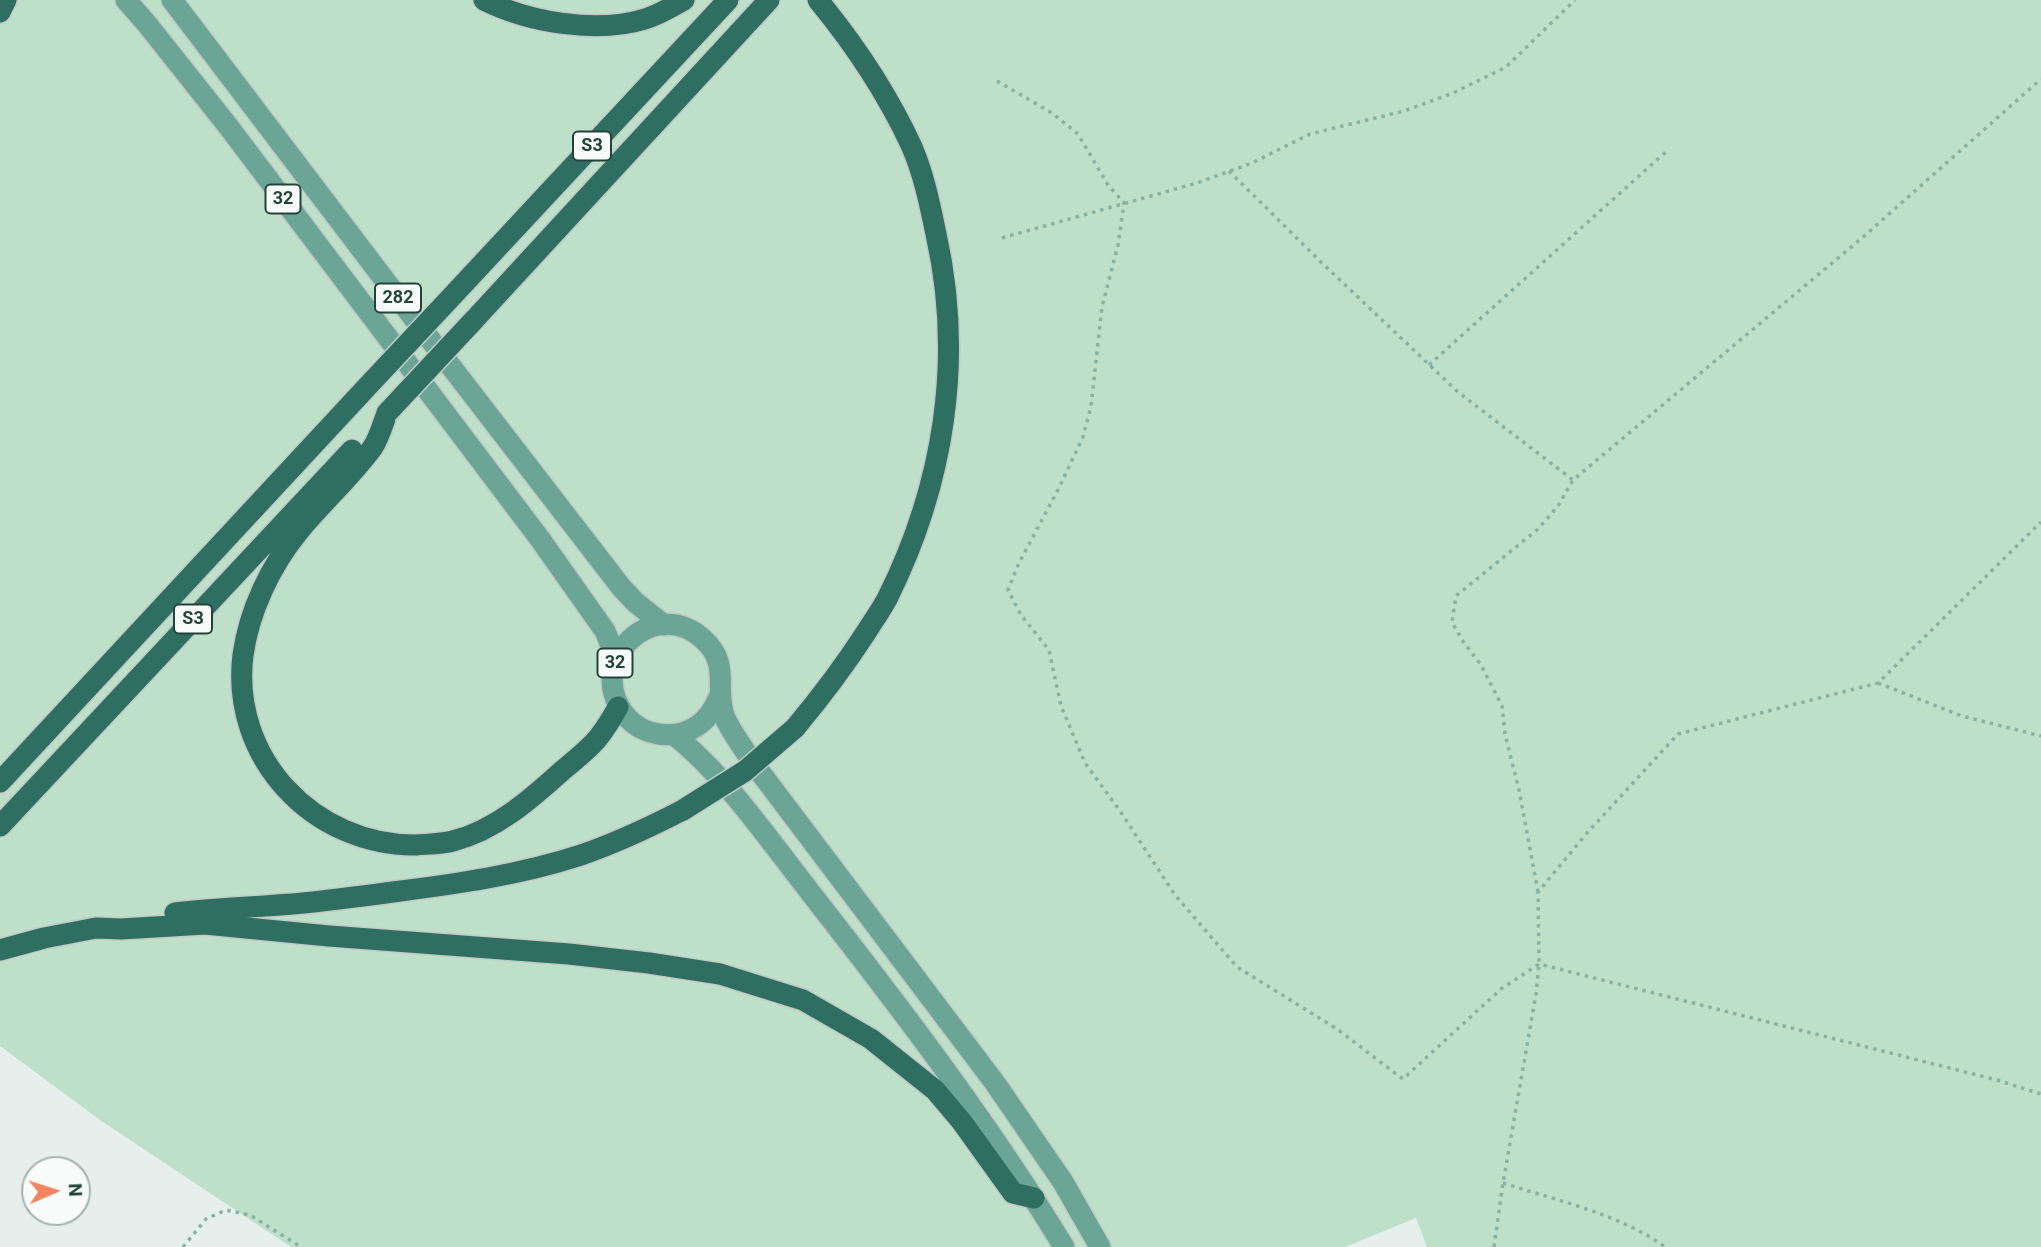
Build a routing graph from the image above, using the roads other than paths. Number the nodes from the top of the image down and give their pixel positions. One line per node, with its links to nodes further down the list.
1 (6, 0): 9 (highway)
2 (126, 0): 12 (main road, 32)
3 (172, 0): 11 (main road, 282)
4 (484, 0): 5 (highway)
5 (684, 0)
6 (728, 0): 16 (highway, S3, bridge)
7 (769, 0): 10 (highway, S3, bridge)
8 (818, 0): 18 (highway, bridge)
9 (0, 12)
10 (387, 413): 14 (highway); 17 (highway, S3)
11 (664, 625): 12 (main road, 32); 13 (main road)
12 (616, 657): 14 (main road, 32)
13 (719, 697): 15 (main road); 22 (main road)
14 (618, 707): 15 (main road)
15 (674, 735): 20 (main road)
16 (0, 782)
17 (0, 826)
18 (105, 927): 19 (highway); 20 (highway)
19 (0, 950)
20 (1034, 1198): 21 (main road)
21 (1064, 1247)
22 (1100, 1247)

